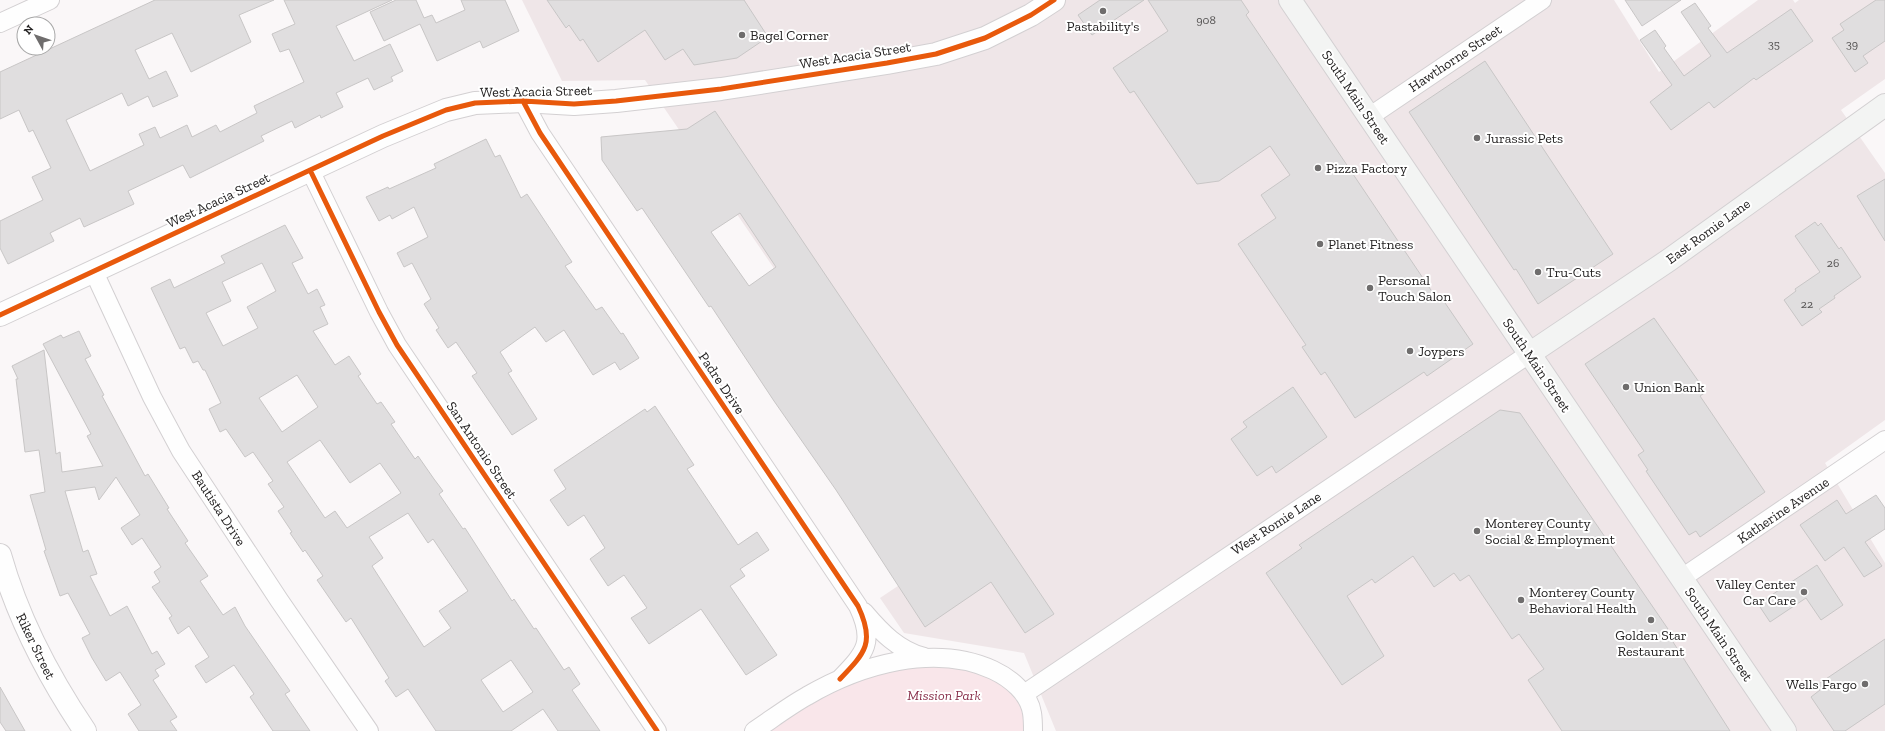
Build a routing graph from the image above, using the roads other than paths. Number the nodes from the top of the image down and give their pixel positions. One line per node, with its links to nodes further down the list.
1 (50, 0): 5 (street)
2 (1054, 0): 6 (street, West Acacia Street)
3 (1290, 0): 8 (main road, South Main Street)
4 (1542, 0): 8 (street, Hawthorne Street)
5 (0, 24)
6 (523, 101): 9 (street, West Acacia Street); 16 (street, Padre Drive)
7 (1885, 105): 12 (main road, East Romie Lane)
8 (1369, 117): 12 (main road, South Main Street)
9 (310, 170): 10 (street, West Acacia Street); 22 (street, San Antonio Street)
10 (94, 272): 11 (street, West Acacia Street); 21 (street, Bautista Drive)
11 (0, 315)
12 (1529, 354): 15 (main road, South Main Street); 19 (street, West Romie Lane)
13 (1885, 440): 15 (street, Katherine Avenue)
14 (0, 556): 20 (street, Riker Street)
15 (1682, 578): 25 (main road, South Main Street)
16 (858, 606): 17 (street); 18 (street, Padre Drive)
17 (927, 658): 18 (street); 19 (street)
18 (840, 679): 23 (street)
19 (1024, 694): 24 (street)
20 (85, 731)
21 (369, 731)
22 (657, 731)
23 (754, 731)
24 (1033, 731)
25 (1785, 731)

